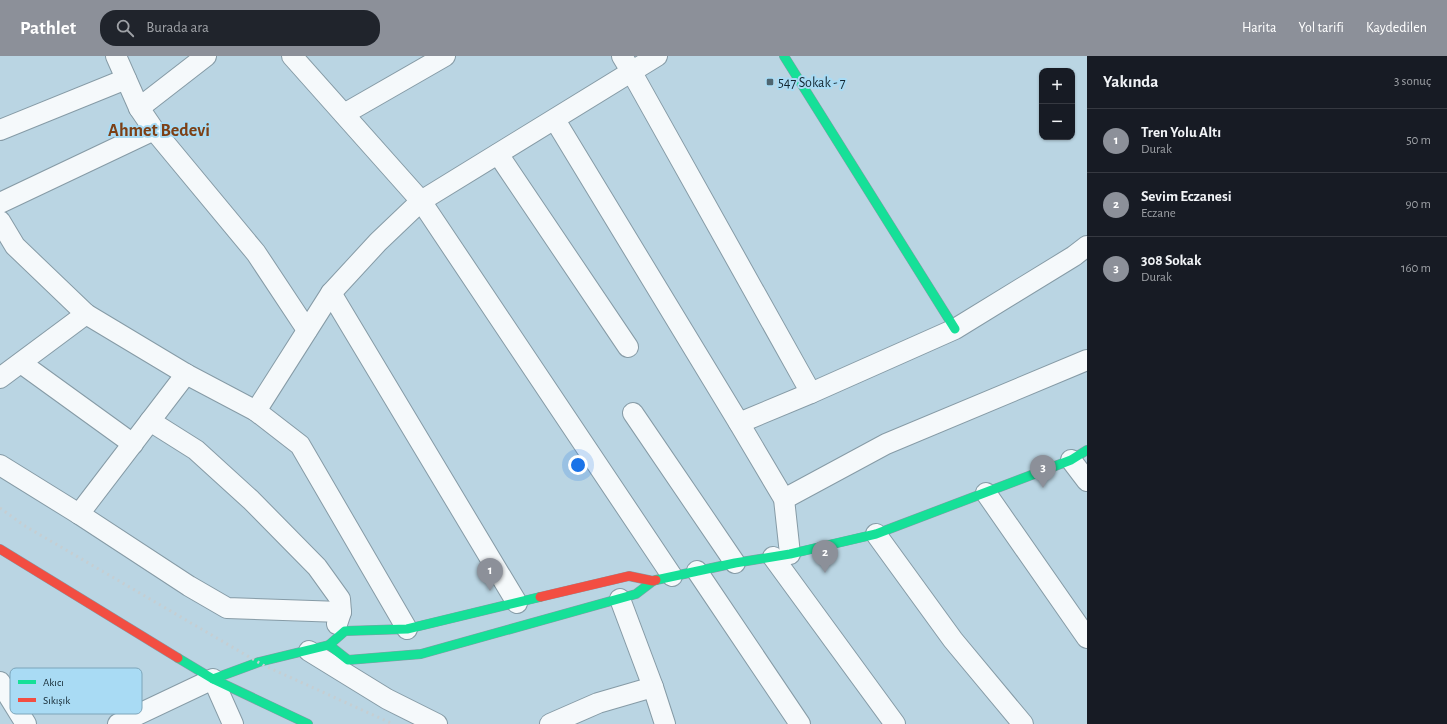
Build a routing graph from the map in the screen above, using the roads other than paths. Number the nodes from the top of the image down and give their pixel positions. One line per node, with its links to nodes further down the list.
1 (116, 56): 8 (street)
2 (206, 56): 9 (street)
3 (292, 56): 10 (street)
4 (445, 56): 10 (street)
5 (657, 56): 7 (street)
6 (784, 56): 21 (street)
7 (627, 64): 11 (street); 28 (street)
8 (126, 79): 9 (street); 12 (street)
9 (139, 108): 13 (street)
10 (344, 114): 15 (street)
11 (555, 120): 14 (street); 32 (street)
12 (0, 130)
13 (154, 130): 16 (street); 22 (street)
14 (498, 154): 15 (street); 23 (street)
15 (421, 201): 19 (street); 45 (street)
16 (0, 203)
17 (0, 221): 20 (street)
18 (1087, 246): 21 (street)
19 (331, 293): 22 (street); 48 (street)
20 (86, 314): 25 (street); 26 (street)
21 (955, 329): 28 (street)
22 (307, 330): 29 (street)
23 (628, 347)
24 (1087, 360): 38 (street)
25 (21, 363): 27 (street); 33 (street)
26 (186, 374): 29 (street); 31 (street)
27 (0, 378)
28 (811, 392): 32 (street)
29 (256, 411): 50 (street)
30 (633, 413): 43 (street)
31 (150, 421): 33 (street); 49 (street)
32 (739, 422): 38 (street)
33 (133, 444): 39 (street)
34 (1079, 455): 36 (street); 37 (street)
35 (0, 465): 39 (street)
36 (1087, 481)
37 (986, 492): 40 (street); 51 (street)
38 (784, 499): 42 (street)
39 (79, 514): 49 (street)
40 (876, 534): 42 (street); 70 (street)
41 (0, 549): 54 (street)
42 (781, 556): 43 (street); 69 (street)
43 (735, 563): 44 (street)
44 (697, 571): 45 (street); 68 (street)
45 (672, 576): 46 (street)
46 (653, 581): 47 (street); 48 (street)
47 (620, 599): 52 (street); 56 (street)
48 (517, 603): 50 (street)
49 (341, 612): 52 (street)
50 (407, 629): 52 (street)
51 (1085, 632)
52 (329, 645): 53 (street)
53 (308, 651): 54 (street); 65 (street)
54 (213, 679): 58 (street); 63 (street); 64 (street)
55 (0, 682): 57 (street)
56 (653, 687): 66 (street); 67 (street)
57 (10, 698)
58 (142, 713)
59 (20, 714): 61 (street)
60 (139, 714): 62 (street)
61 (26, 724)
62 (118, 724)
63 (233, 724)
64 (308, 724)
65 (437, 724)
66 (550, 724)
67 (665, 724)
68 (800, 724)
69 (895, 724)
70 (1023, 724)

